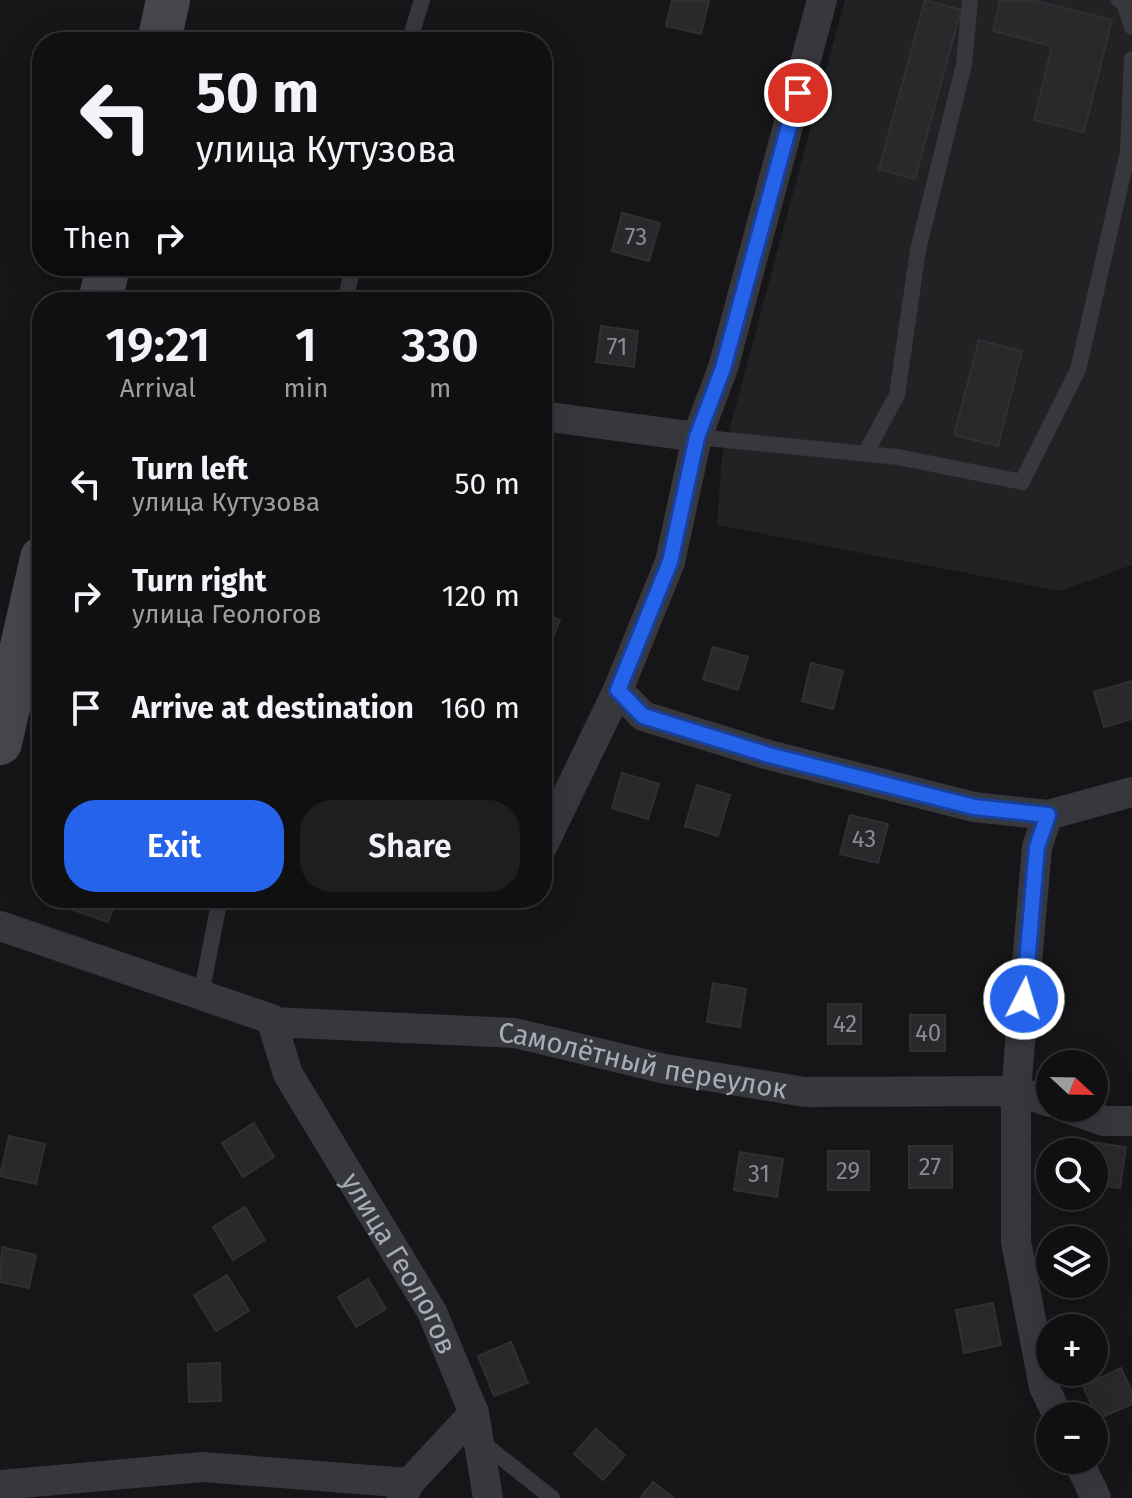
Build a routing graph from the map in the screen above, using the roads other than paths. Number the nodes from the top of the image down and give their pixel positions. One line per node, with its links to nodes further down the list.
1 (168, 0): 7 (street)
2 (422, 0): 8 (lane)
3 (822, 0): 11 (street)
4 (970, 0): 12 (lane)
5 (1119, 0): 6 (lane)
6 (1132, 27)
7 (161, 32)
8 (412, 32)
9 (1132, 59): 12 (lane)
10 (552, 417): 11 (street)
11 (697, 437): 12 (lane); 14 (street)
12 (865, 454)
13 (32, 602): 15 (street)
14 (618, 690): 17 (street); 18 (street)
15 (0, 743)
16 (1132, 792): 17 (street)
17 (1048, 815): 23 (street)
18 (552, 826)
19 (218, 908): 21 (lane)
20 (0, 926): 21 (street, Самолётный переулок)
21 (201, 995): 22 (street, Самолётный переулок)
22 (271, 1020): 23 (street, Самолётный переулок); 28 (street, улица Геологов)
23 (1016, 1091): 24 (street, Самолётный переулок); 27 (street)
24 (1036, 1097)
25 (1108, 1121): 26 (street)
26 (1132, 1121)
27 (1051, 1402)
28 (476, 1426): 31 (street); 32 (street, улица Геологов); 33 (lane)
29 (1085, 1474): 34 (street)
30 (0, 1485): 31 (street)
31 (406, 1490)
32 (488, 1498)
33 (552, 1498)
34 (1096, 1498)

